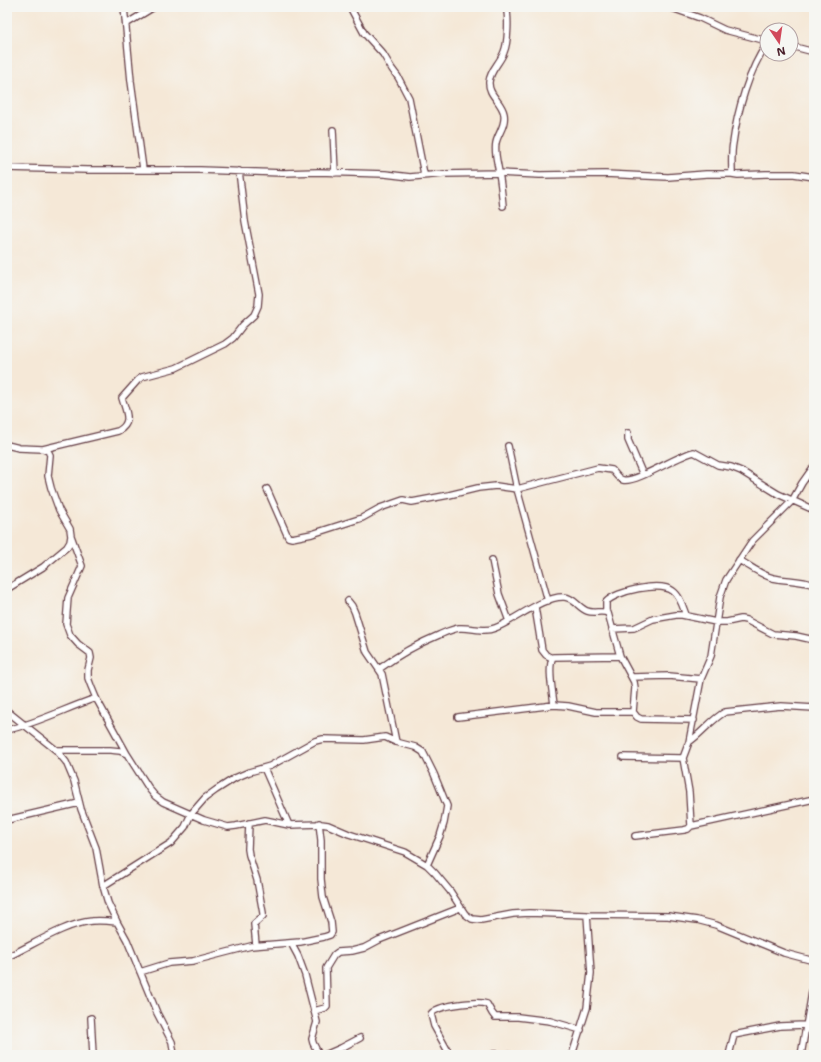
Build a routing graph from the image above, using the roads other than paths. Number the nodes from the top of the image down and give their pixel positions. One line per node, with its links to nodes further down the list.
1 (124, 7): 6 (street)
2 (154, 7): 6 (street)
3 (350, 7): 17 (street)
4 (506, 7): 16 (street)
5 (668, 7): 7 (street)
6 (126, 24): 13 (street)
7 (759, 39)
8 (799, 48): 9 (street)
9 (814, 52)
10 (759, 56): 18 (street)
11 (333, 130): 15 (street)
12 (7, 168): 13 (street)
13 (143, 169): 14 (street)
14 (239, 171): 15 (street); 24 (street)
15 (335, 173): 17 (street)
16 (500, 173): 17 (street); 18 (street); 20 (street)
17 (424, 174)
18 (732, 174): 19 (street)
19 (814, 177)
20 (503, 206)
21 (628, 433): 26 (street)
22 (7, 445): 24 (street)
23 (508, 446): 28 (street)
24 (43, 449): 31 (street)
25 (814, 466): 29 (street)
26 (643, 475): 28 (street); 29 (street)
27 (267, 489): 28 (street)
28 (517, 489): 37 (street)
29 (792, 501): 30 (street); 33 (street)
30 (814, 510)
31 (71, 536): 35 (street); 50 (street)
32 (492, 560): 41 (street)
33 (739, 560): 34 (street); 42 (street)
34 (814, 585)
35 (7, 588)
36 (348, 601): 47 (street)
37 (548, 601): 38 (street); 39 (street)
38 (535, 607): 41 (street); 46 (street)
39 (606, 612): 40 (street); 43 (street)
40 (686, 616): 42 (street); 43 (street)
41 (509, 621): 47 (street)
42 (716, 622): 44 (street); 49 (street)
43 (612, 629): 45 (street)
44 (814, 640)
45 (620, 656): 46 (street); 48 (street)
46 (552, 658): 51 (street)
47 (379, 669): 59 (street)
48 (632, 677): 49 (street); 54 (street)
49 (701, 679): 56 (street)
50 (96, 698): 57 (street); 62 (street)
51 (554, 705): 54 (street); 55 (street)
52 (814, 708): 60 (street)
53 (7, 710): 57 (street)
54 (633, 712): 56 (street)
55 (458, 717)
56 (694, 720): 60 (street)
57 (25, 726): 58 (street); 61 (street)
58 (7, 730)
59 (396, 742): 65 (street); 75 (street)
60 (689, 742): 64 (street)
61 (56, 750): 62 (street); 67 (street)
62 (128, 754): 68 (street)
63 (623, 757): 64 (street)
64 (683, 758): 73 (street)
65 (264, 768): 68 (street); 72 (street)
66 (814, 799): 73 (street)
67 (79, 803): 69 (street); 76 (street)
68 (191, 814): 70 (street); 76 (street)
69 (7, 820)
70 (249, 823): 72 (street); 81 (street)
71 (319, 823): 72 (street); 75 (street); 80 (street)
72 (289, 826)
73 (691, 826): 74 (street)
74 (635, 836)
75 (427, 865): 77 (street)
76 (103, 886): 79 (street)
77 (460, 908): 78 (street); 86 (street)
78 (586, 915): 83 (street); 89 (street)
79 (117, 922): 82 (street); 84 (street)
80 (292, 943): 81 (street); 86 (street)
81 (256, 945): 84 (street)
82 (7, 957)
83 (814, 961)
84 (140, 972): 93 (street)
85 (814, 981): 88 (street)
86 (314, 1011): 94 (street)
87 (91, 1018): 92 (street)
88 (805, 1025): 99 (street); 100 (street)
89 (581, 1030): 96 (street); 98 (street)
90 (360, 1038): 95 (street)
91 (494, 1054): 97 (street)
92 (93, 1055)
93 (174, 1055)
94 (319, 1055)
95 (325, 1055)
96 (450, 1055)
97 (511, 1055)
98 (572, 1055)
99 (729, 1055)
100 (800, 1055)

